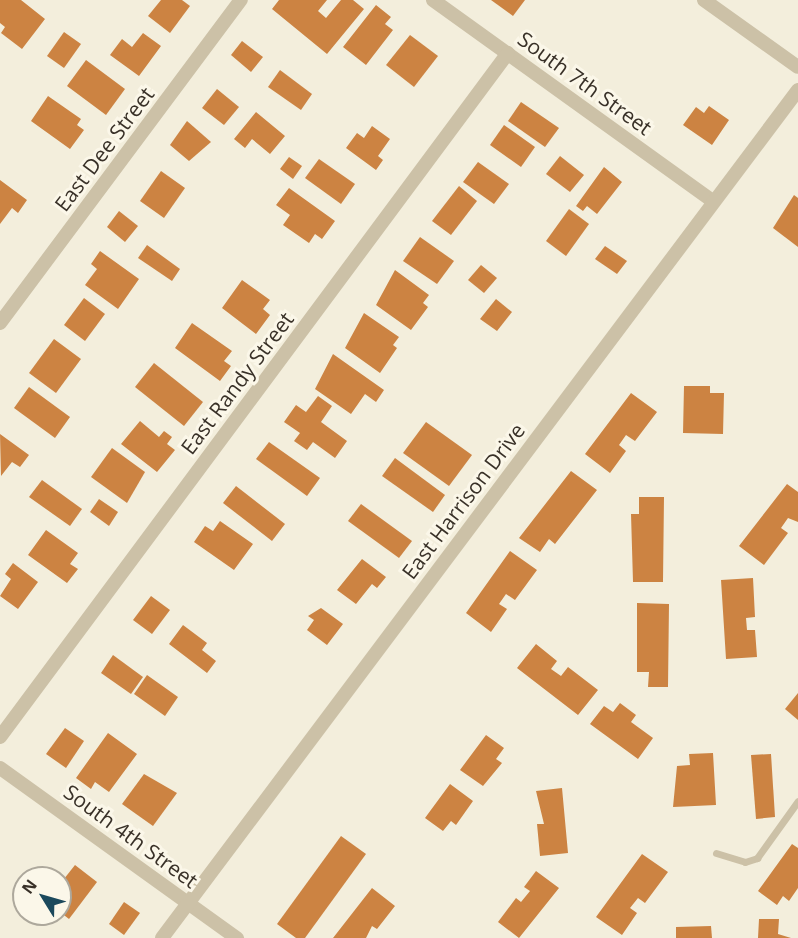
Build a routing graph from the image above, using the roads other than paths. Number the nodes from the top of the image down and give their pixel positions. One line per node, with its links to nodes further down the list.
1 (242, 0): 8 (street, East Dee Street)
2 (433, 0): 4 (street, South 7th Street)
3 (704, 0): 5 (street)
4 (508, 53): 7 (street, South 7th Street); 9 (street, East Randy Street)
5 (798, 67)
6 (798, 90): 7 (street, East Harrison Drive)
7 (713, 201): 13 (street, East Harrison Drive)
8 (0, 323)
9 (0, 737)
10 (0, 768): 13 (street, South 4th Street)
11 (798, 801): 12 (lane)
12 (716, 853)
13 (189, 903): 14 (street, East Harrison Drive); 15 (street, South 4th Street)
14 (162, 938)
15 (237, 938)

